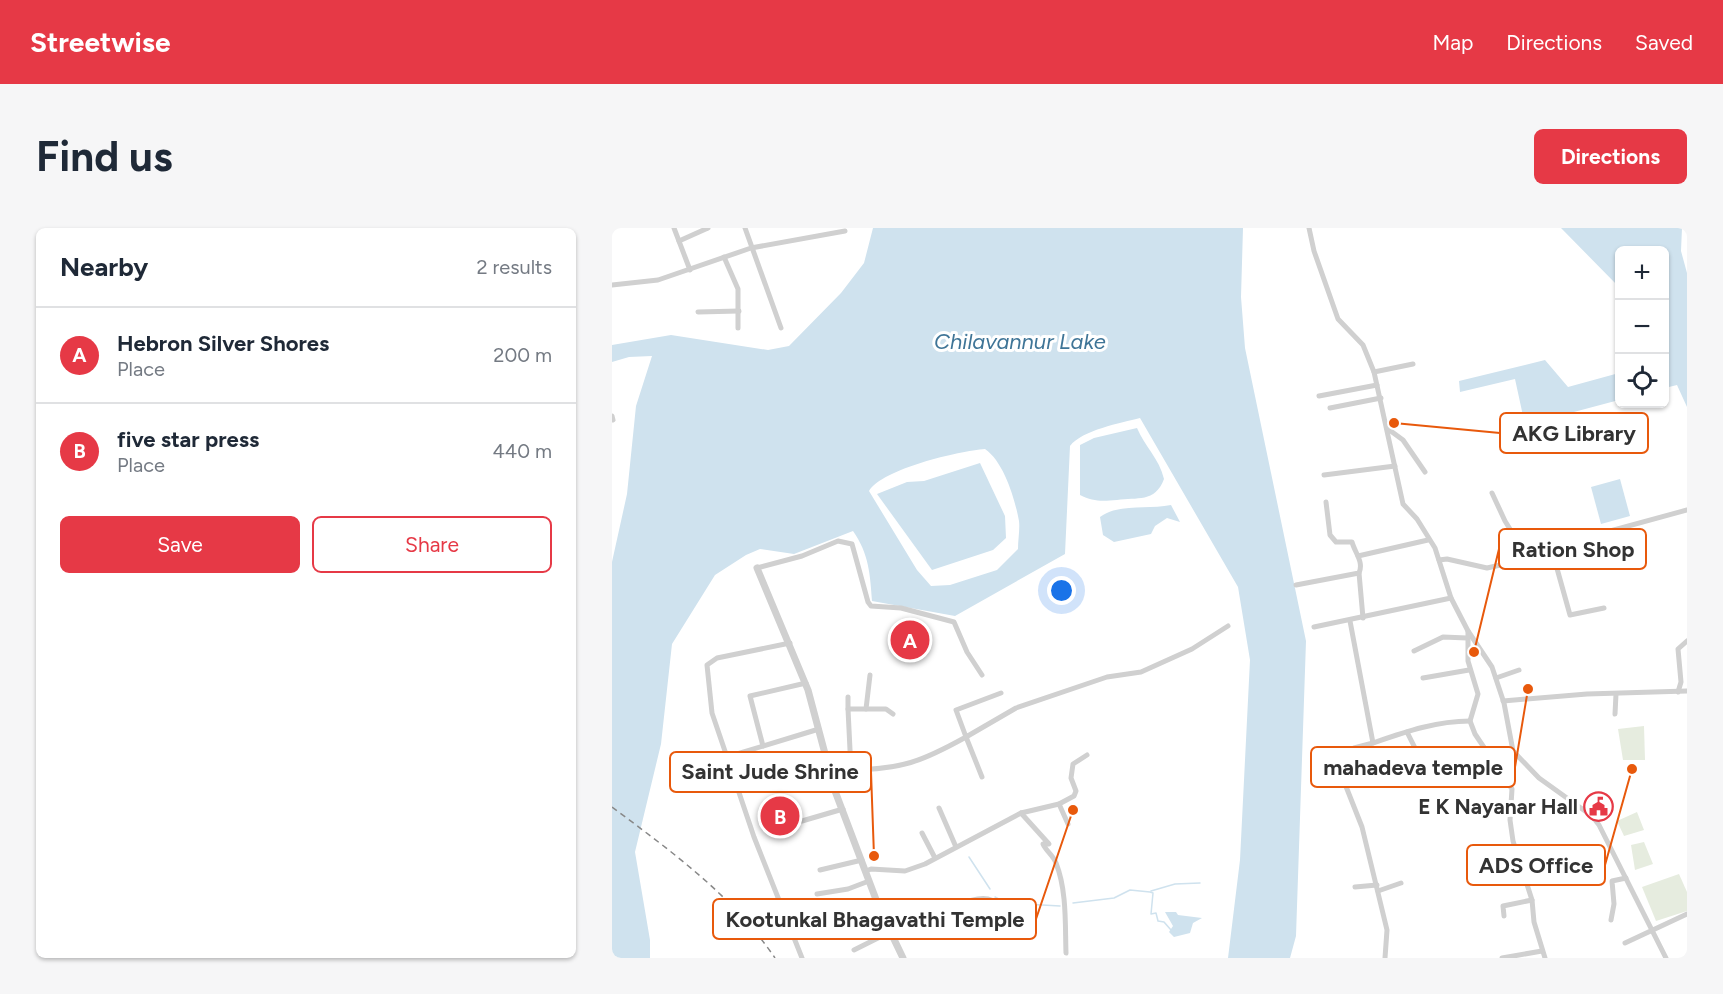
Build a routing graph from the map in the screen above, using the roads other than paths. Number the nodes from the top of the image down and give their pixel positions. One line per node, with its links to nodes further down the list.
1 (674, 228): 6 (street)
2 (708, 228): 6 (street)
3 (745, 228): 7 (street)
4 (1309, 228): 16 (street)
5 (845, 231): 7 (street)
6 (679, 241): 9 (street)
7 (751, 248): 8 (street); 14 (street)
8 (724, 257): 9 (street); 11 (street)
9 (690, 270): 10 (street)
10 (612, 285)
11 (739, 311): 12 (street); 13 (street)
12 (698, 312)
13 (738, 328)
14 (781, 328)
15 (1413, 364): 16 (street)
16 (1374, 372): 17 (street)
17 (1377, 385): 18 (street); 19 (street)
18 (1319, 396)
19 (1381, 398): 20 (street); 21 (street)
20 (1330, 408)
21 (1388, 429): 22 (street); 23 (street)
22 (1395, 466): 24 (street); 28 (street)
23 (1425, 472)
24 (1324, 475)
25 (1492, 493): 30 (street)
26 (1326, 502): 31 (street)
27 (1687, 510): 29 (street)
28 (1428, 540): 31 (street); 32 (street)
29 (1551, 547): 30 (street); 37 (street)
30 (1526, 555): 32 (street)
31 (1358, 556): 34 (street)
32 (1439, 560): 36 (street)
33 (757, 568): 45 (street); 50 (street)
34 (1359, 573): 35 (street); 38 (street)
35 (1296, 585)
36 (1451, 598): 38 (street); 42 (street)
37 (1604, 608)
38 (1363, 618): 39 (street)
39 (1350, 621): 41 (street); 68 (street)
40 (1228, 626): 67 (street)
41 (1314, 627)
42 (1468, 631): 43 (street); 52 (street)
43 (1467, 638): 46 (street); 47 (street)
44 (1687, 641): 55 (street)
45 (790, 643): 53 (street); 71 (street)
46 (1414, 651)
47 (1470, 670): 51 (street); 64 (street)
48 (1519, 670): 52 (street)
49 (870, 675): 61 (street)
50 (982, 675)
51 (1423, 678)
52 (1496, 678): 59 (street)
53 (806, 683): 65 (street); 69 (street)
54 (1687, 691): 55 (street)
55 (1678, 692): 57 (street)
56 (1001, 693): 67 (street)
57 (1616, 694): 59 (street); 63 (street)
58 (848, 697): 60 (street)
59 (1503, 700): 92 (street)
60 (848, 709): 61 (street); 73 (street)
61 (866, 709): 62 (street)
62 (893, 714)
63 (1616, 714)
64 (1470, 721): 66 (street); 88 (street)
65 (819, 729): 69 (street); 75 (street)
66 (1407, 732): 68 (street); 74 (street)
67 (966, 737): 73 (street); 76 (street)
68 (1373, 743): 96 (street)
69 (763, 746): 71 (street)
70 (1087, 755): 78 (street)
71 (727, 757): 72 (street); 110 (street)
72 (684, 767)
73 (850, 770): 75 (street)
74 (1427, 772)
75 (830, 773): 77 (street); 80 (street)
76 (982, 777)
77 (791, 785)
78 (1059, 804): 81 (street); 83 (street)
79 (939, 808): 85 (street)
80 (843, 809): 82 (street); 87 (street)
81 (1022, 813): 85 (street); 109 (street)
82 (802, 821)
83 (1068, 824)
84 (922, 833): 86 (street)
85 (956, 847): 86 (street)
86 (935, 858): 91 (street)
87 (862, 860): 90 (street); 91 (street)
88 (1519, 860): 89 (street); 98 (street)
89 (1490, 867)
90 (820, 870)
91 (866, 871): 93 (street)
92 (1626, 878): 102 (street); 103 (street)
93 (869, 881): 97 (street); 104 (street)
94 (1401, 883): 96 (street)
95 (1355, 887): 96 (street)
96 (1377, 888): 112 (street)
97 (817, 894)
98 (1532, 900): 100 (street); 108 (street)
99 (1687, 915): 103 (street)
100 (1504, 916)
101 (1020, 920): 105 (street)
102 (1611, 920)
103 (1652, 928): 106 (street); 115 (street)
104 (890, 932): 105 (street); 107 (street)
105 (894, 939): 111 (street)
106 (1625, 944)
107 (854, 950)
108 (1542, 951): 113 (street); 114 (street)
109 (1066, 953)
110 (802, 958)
111 (903, 958)
112 (1385, 958)
113 (1502, 958)
114 (1545, 958)
115 (1666, 958)

